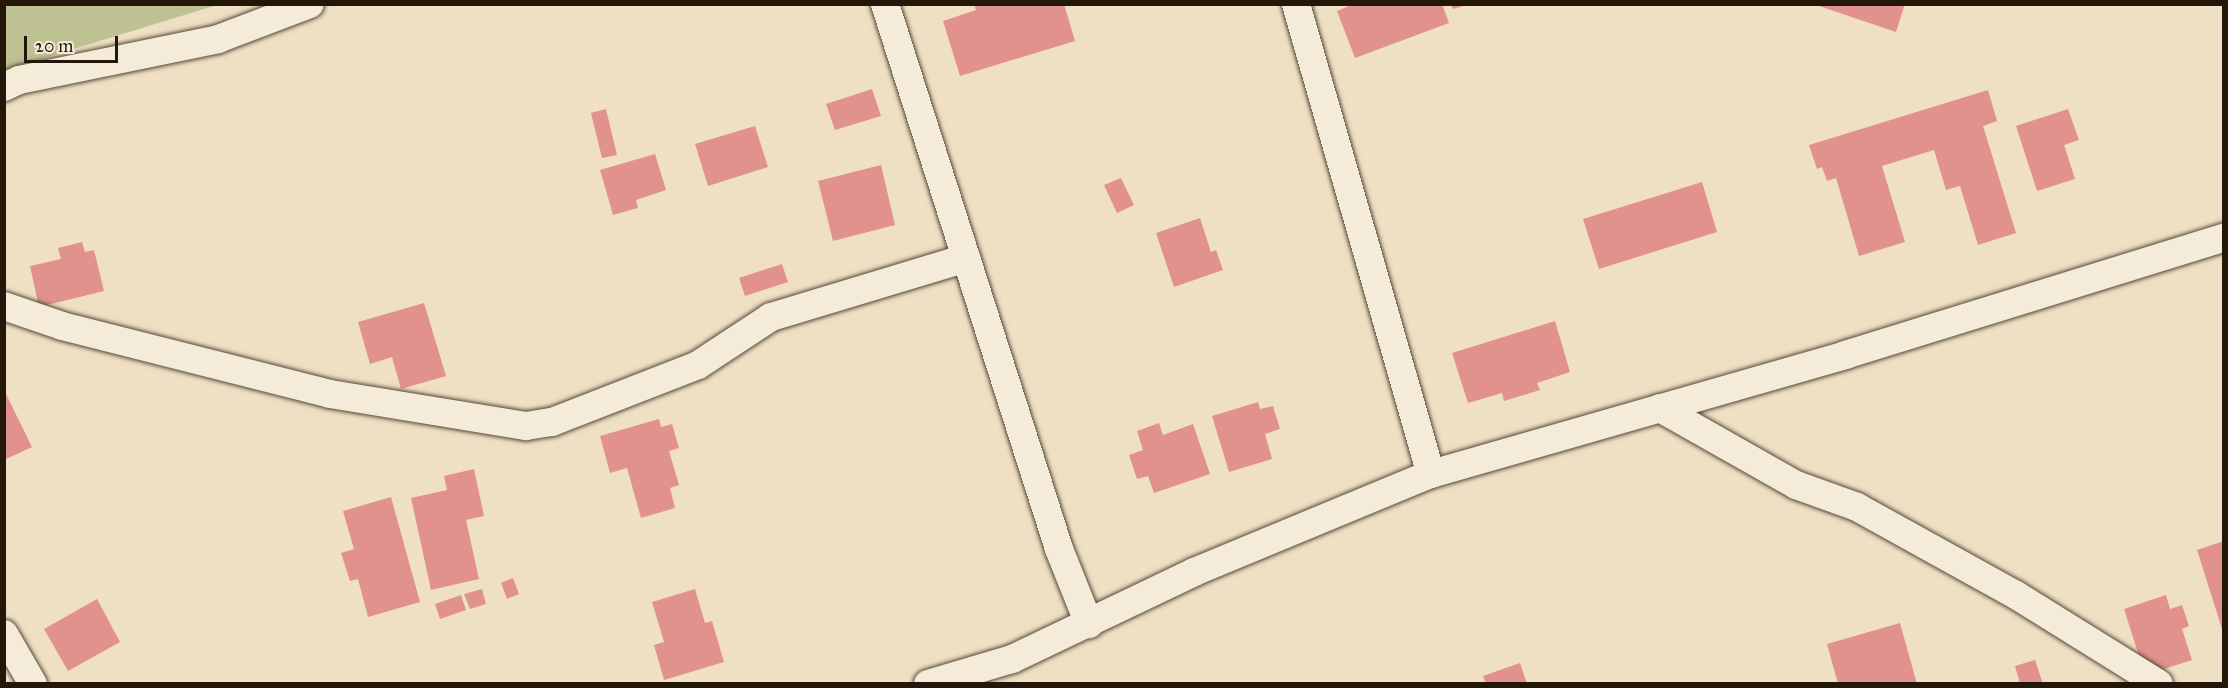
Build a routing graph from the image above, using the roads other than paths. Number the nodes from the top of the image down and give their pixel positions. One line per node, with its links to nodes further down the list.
1 (310, 4): 4 (street)
2 (885, 4): 6 (street)
3 (1296, 4): 9 (street)
4 (4, 87)
5 (2223, 238): 8 (street)
6 (966, 258): 7 (street); 10 (street)
7 (4, 306)
8 (1660, 408): 9 (street); 14 (street)
9 (1431, 474): 10 (street)
10 (1089, 624): 13 (street)
11 (4, 634): 12 (street)
12 (33, 684)
13 (928, 684)
14 (2159, 684)

